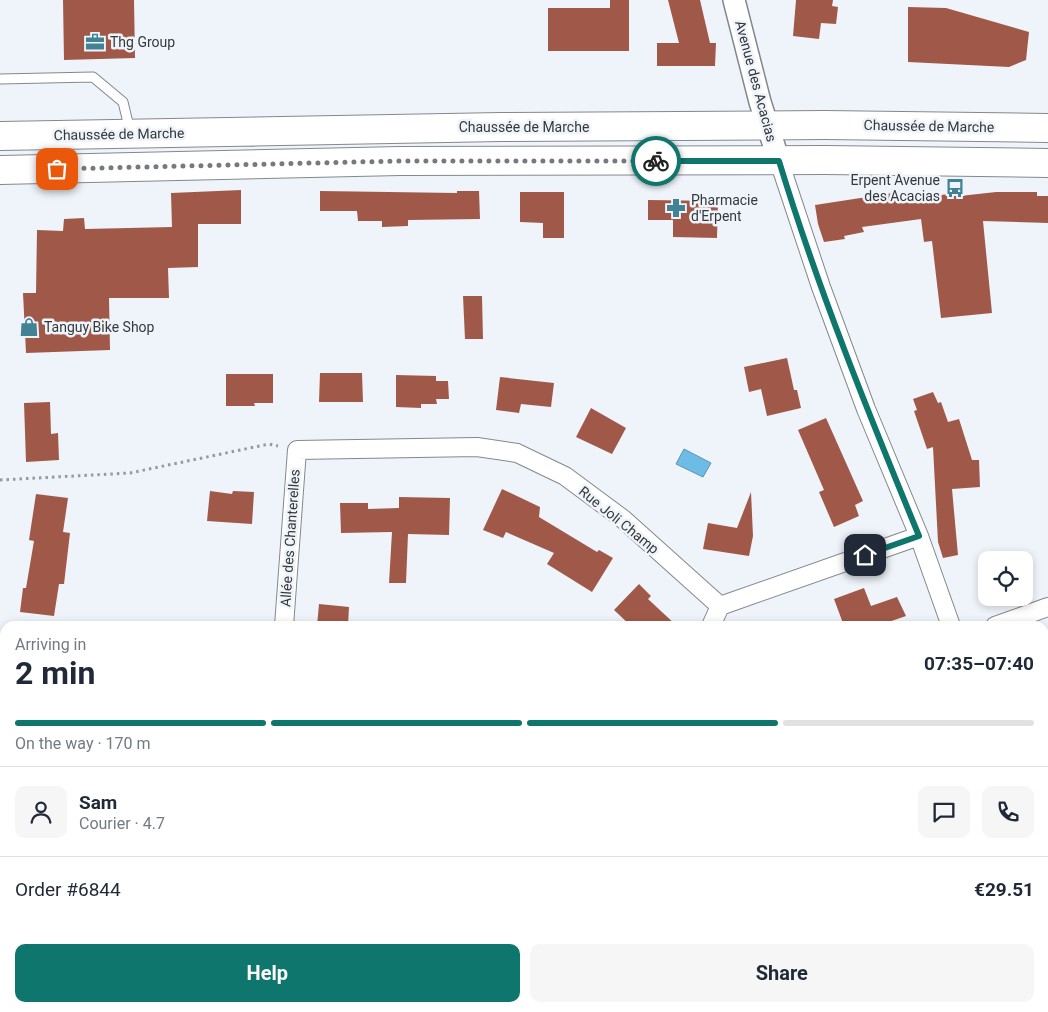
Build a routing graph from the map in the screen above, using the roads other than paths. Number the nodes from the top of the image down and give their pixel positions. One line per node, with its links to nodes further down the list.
1 (734, 0): 3 (street, Avenue des Acacias)
2 (0, 79): 5 (lane)
3 (767, 125): 4 (main road, Chaussée de Marche); 5 (main road, Chaussée de Marche); 7 (street, Avenue des Acacias)
4 (1048, 128)
5 (131, 134): 6 (main road, Chaussée de Marche)
6 (0, 136)
7 (779, 161): 8 (main road); 9 (main road); 11 (street)
8 (1048, 163)
9 (0, 170)
10 (297, 450): 12 (street, Rue Joli Champ); 14 (street, Allée des Chanterelles)
11 (919, 536): 12 (street); 16 (street)
12 (720, 606): 15 (street)
13 (1048, 607): 17 (street)
14 (284, 621)
15 (713, 621)
16 (948, 621)
17 (1009, 621)

